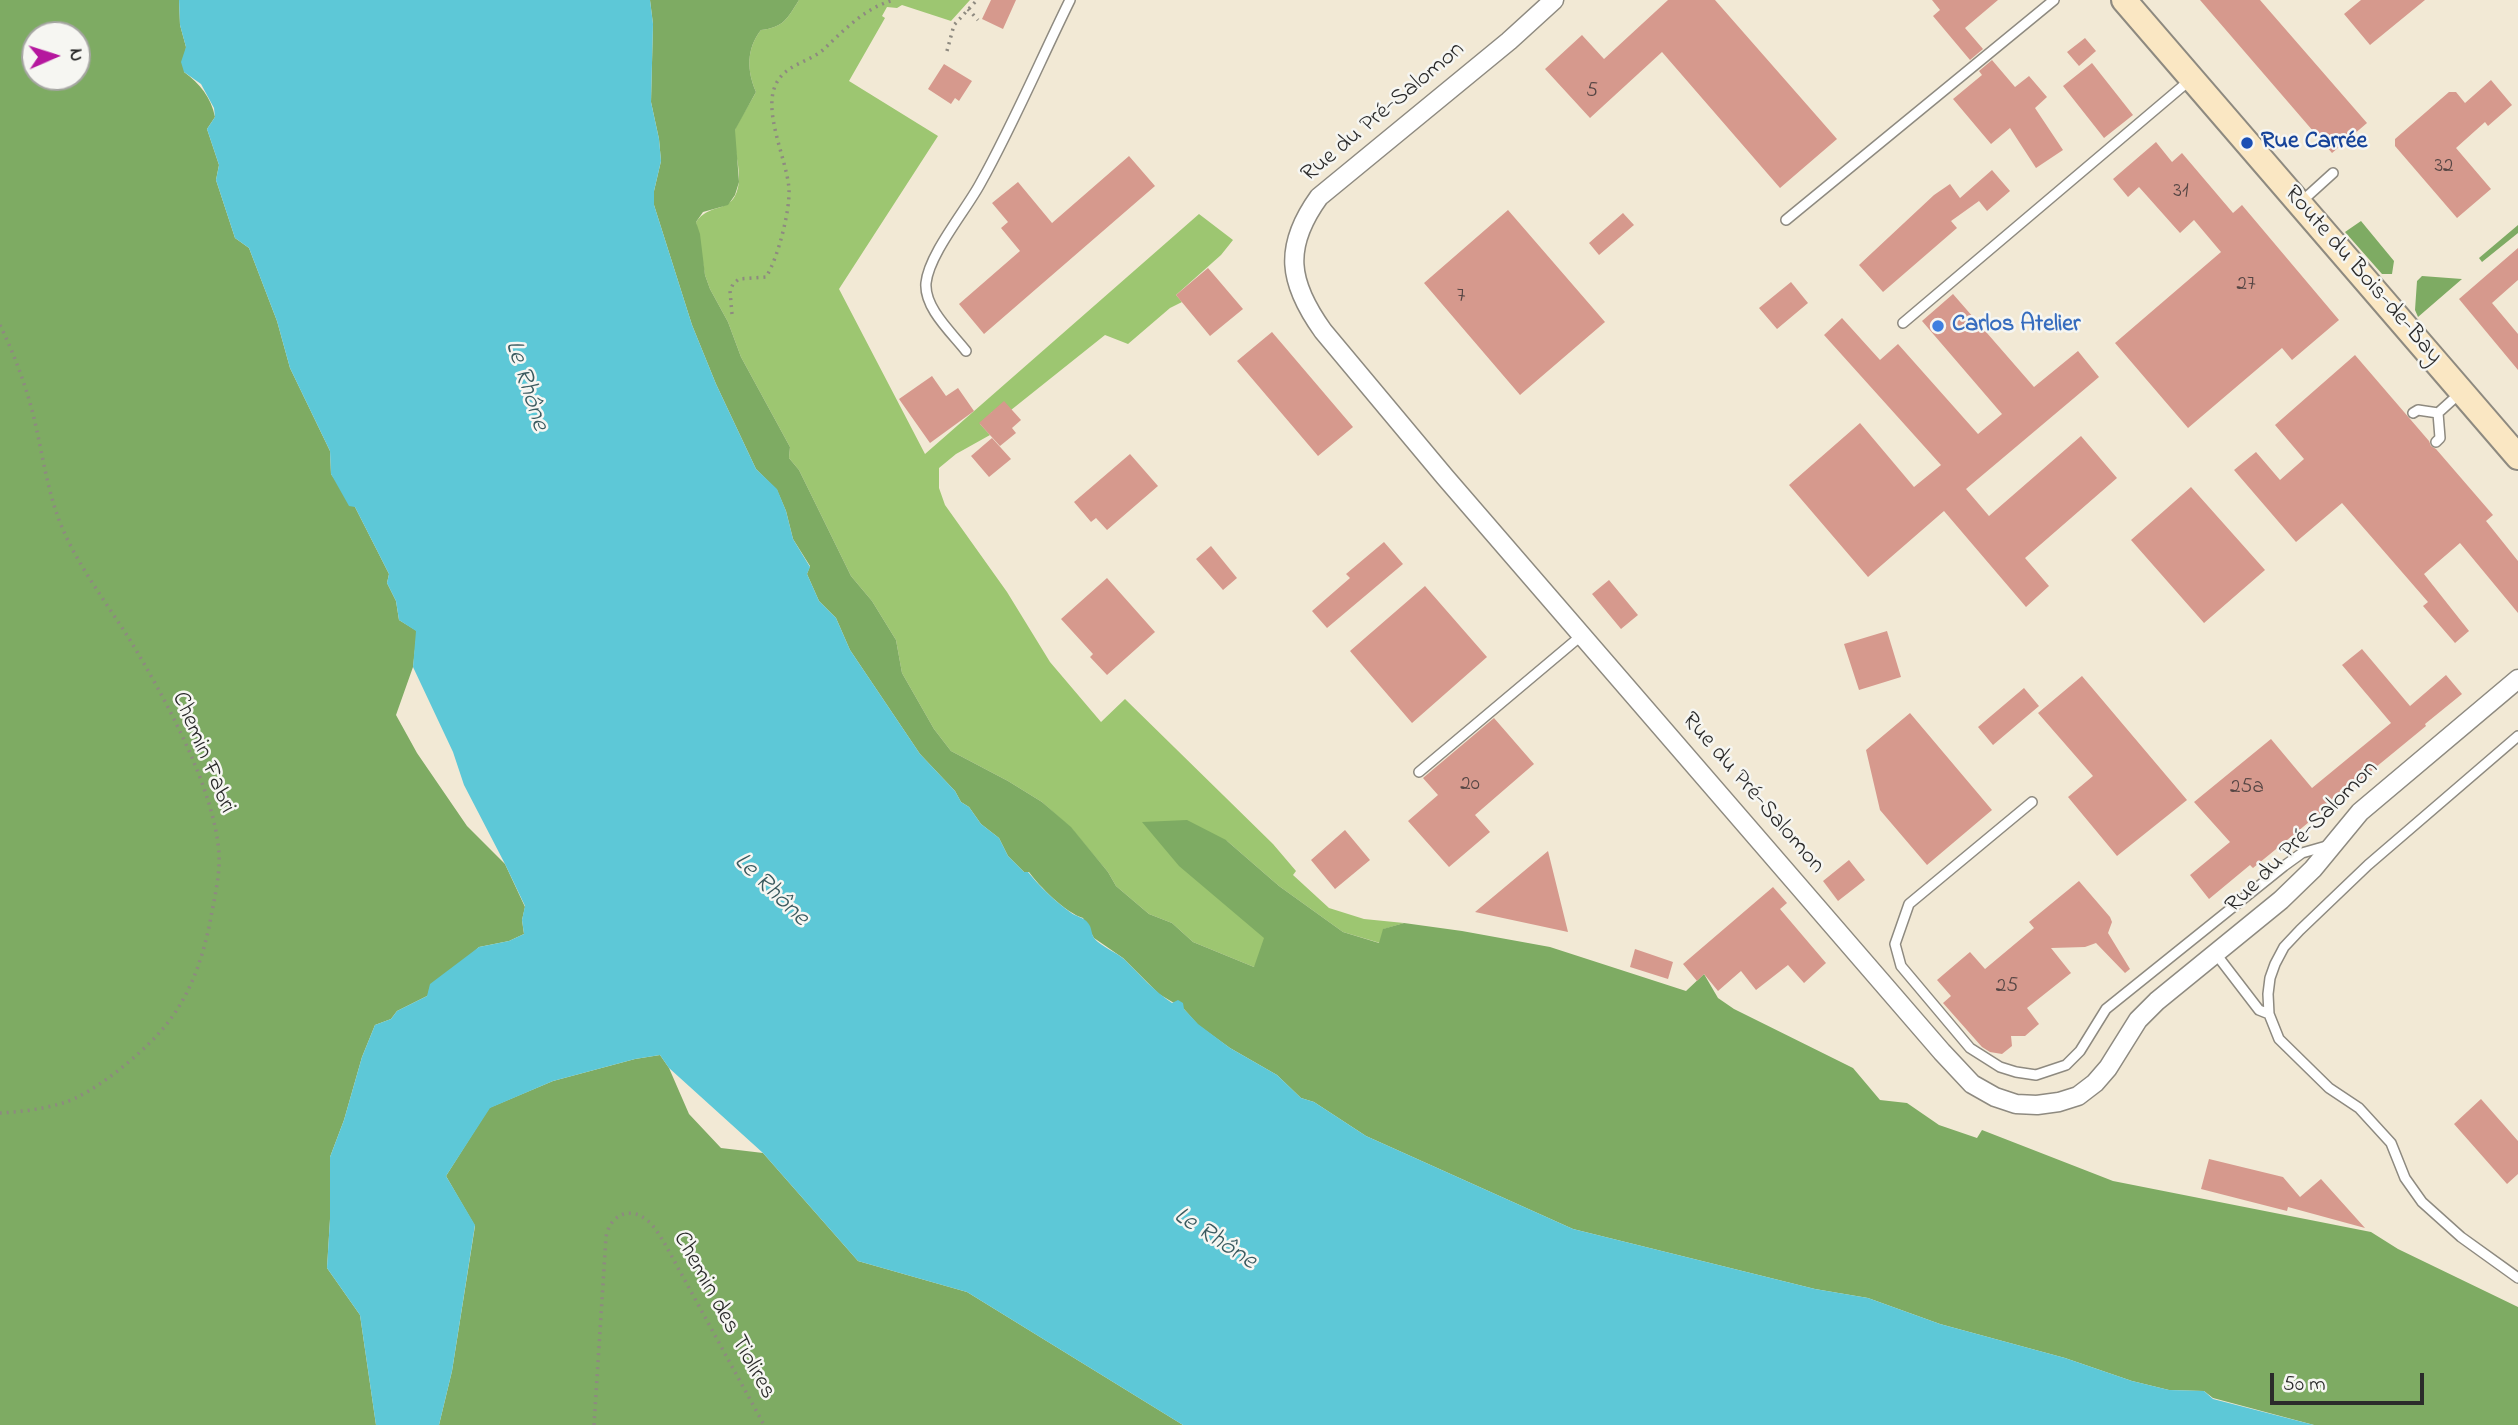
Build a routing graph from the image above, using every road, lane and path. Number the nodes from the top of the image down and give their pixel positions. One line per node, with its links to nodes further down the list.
1 (894, 0): 14 (path)
2 (977, 0): 7 (path)
3 (1070, 0): 17 (lane)
4 (1554, 0): 23 (street, Rue du Pré-Salomon)
5 (2054, 0): 13 (lane)
6 (2124, 0): 10 (main road, Route du Bois-de-Bay)
7 (968, 9): 8 (path); 9 (path)
8 (978, 20)
9 (947, 51)
10 (2192, 79): 12 (main road, Route du Bois-de-Bay); 15 (lane)
11 (2333, 173): 12 (lane)
12 (2299, 204): 18 (main road, Route du Bois-de-Bay)
13 (1786, 220)
14 (732, 314)
15 (1903, 323)
16 (0, 325): 31 (path, Chemin Fabri)
17 (966, 351)
18 (2461, 392): 19 (lane); 22 (main road, Route du Bois-de-Bay)
19 (2438, 413): 20 (lane); 21 (lane)
20 (2413, 414)
21 (2436, 442)
22 (2518, 457)
23 (1582, 635): 26 (lane); 29 (street, Rue du Pré-Salomon)
24 (2518, 679): 28 (street, Rue du Pré-Salomon)
25 (2518, 736): 30 (lane)
26 (1419, 772)
27 (2032, 802): 28 (lane)
28 (2332, 845): 29 (street, Rue du Pré-Salomon)
29 (2216, 954): 30 (lane)
30 (2269, 1014): 32 (lane)
31 (0, 1113)
32 (2518, 1278)
33 (594, 1425): 34 (path, Chemin des Tiolires)
34 (764, 1425)

